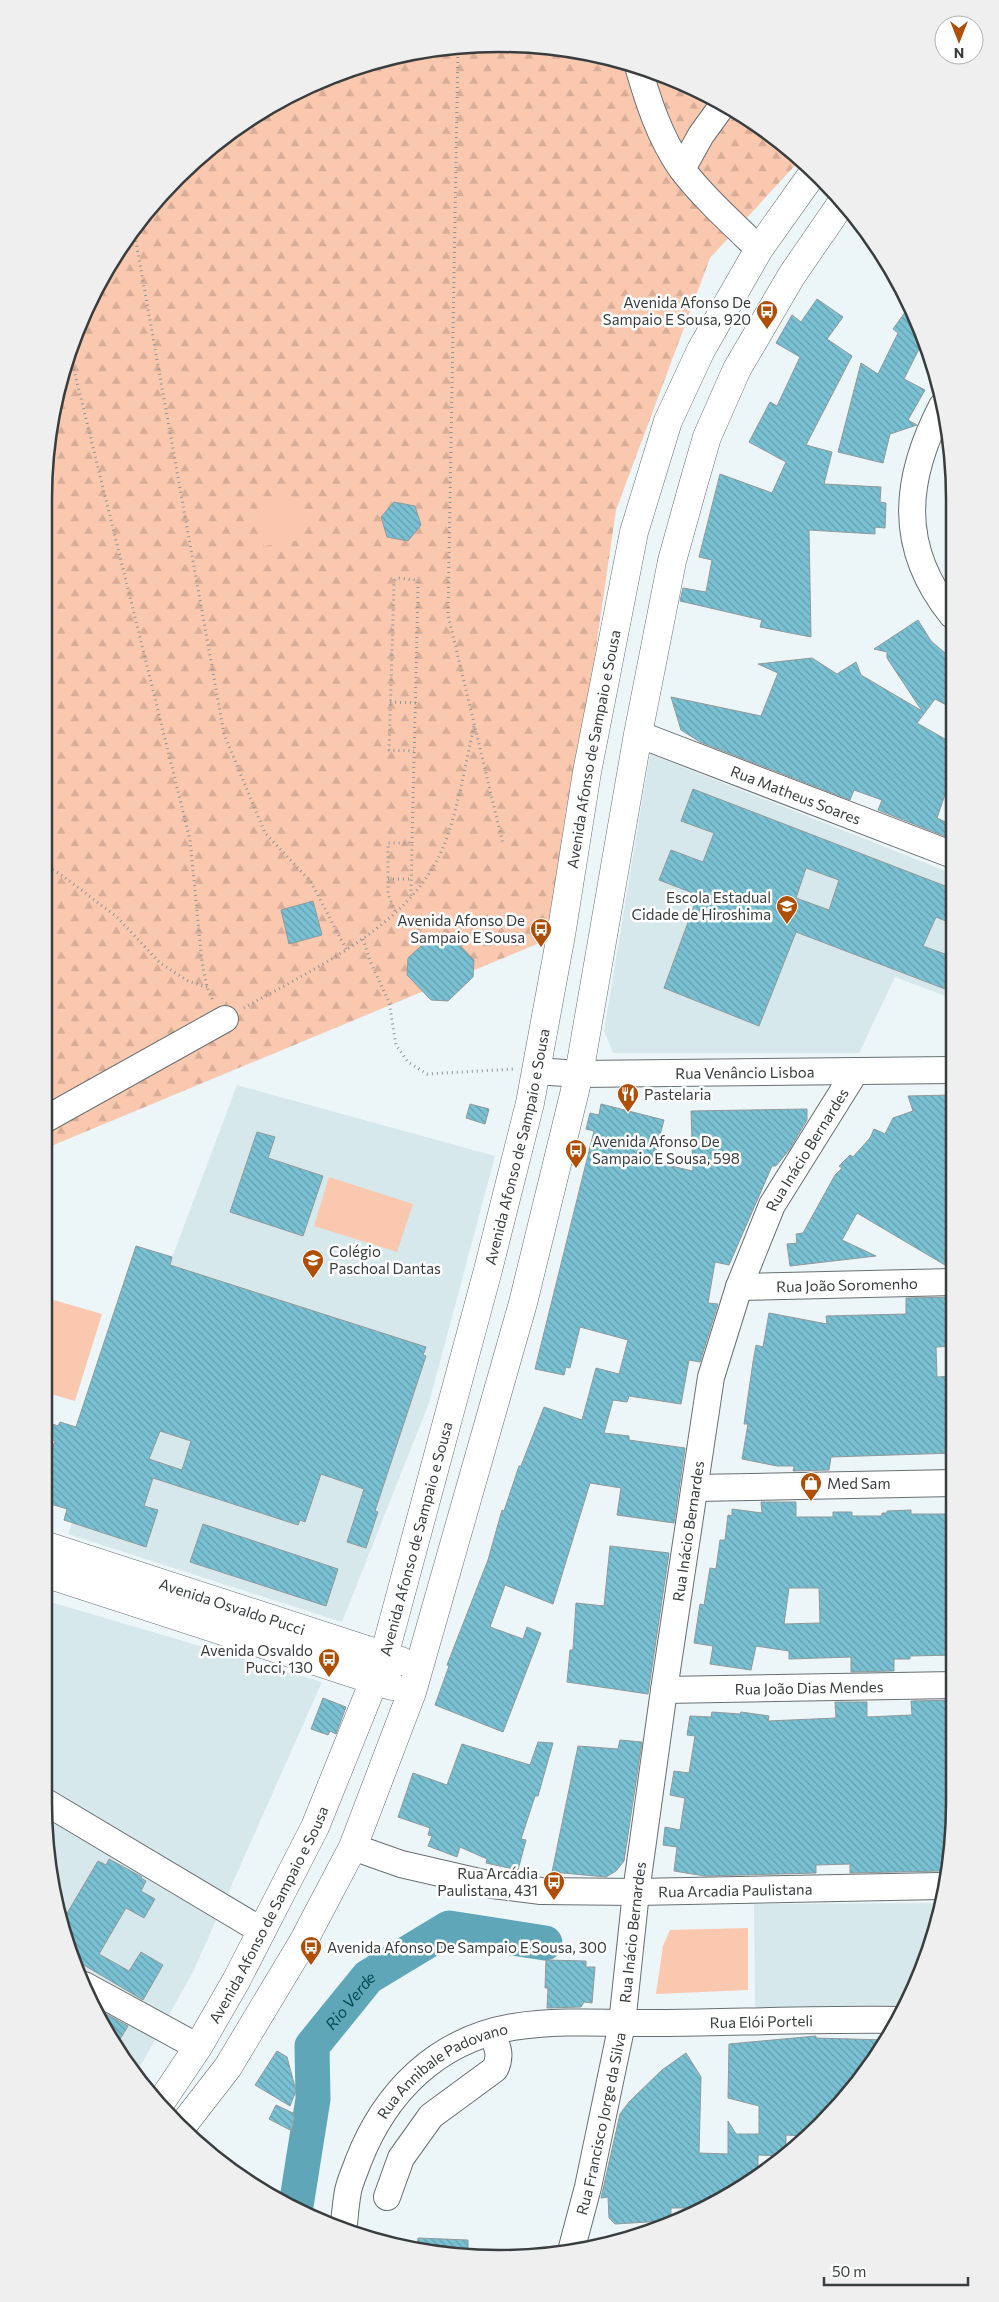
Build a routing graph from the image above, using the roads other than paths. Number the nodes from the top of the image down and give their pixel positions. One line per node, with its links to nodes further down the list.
1 (641, 76): 3 (street)
2 (719, 110): 3 (street)
3 (682, 168): 6 (street)
4 (810, 178): 6 (main road, Avenida Afonso de Sampaio e Sousa)
5 (838, 207): 9 (main road)
6 (759, 248): 13 (main road, Avenida Afonso de Sampaio e Sousa)
7 (938, 413): 8 (street)
8 (946, 608)
9 (638, 734): 10 (street, Rua Matheus Soares); 15 (main road)
10 (946, 854)
11 (225, 1019): 16 (street)
12 (946, 1070): 14 (street, Rua Venâncio Lisboa)
13 (536, 1071): 15 (street, Rua Venâncio Lisboa); 23 (main road, Avenida Afonso de Sampaio e Sousa)
14 (855, 1072): 15 (street, Rua Venâncio Lisboa); 18 (street, Rua Inácio Bernardes)
15 (579, 1074): 24 (main road)
16 (52, 1116)
17 (946, 1282): 18 (street, Rua João Soromenho)
18 (739, 1287): 20 (street, Rua Inácio Bernardes)
19 (946, 1483): 20 (street)
20 (696, 1488): 26 (street, Rua Inácio Bernardes)
21 (52, 1548): 23 (main road, Avenida Osvaldo Pucci)
22 (52, 1575): 23 (main road, Avenida Osvaldo Pucci)
23 (379, 1668): 24 (main road, Avenida Osvaldo Pucci); 31 (main road, Avenida Afonso de Sampaio e Sousa)
24 (416, 1679): 28 (main road)
25 (946, 1685): 26 (street, Rua João Dias Mendes)
26 (664, 1690): 30 (street, Rua Inácio Bernardes)
27 (52, 1806): 31 (street)
28 (353, 1847): 30 (street, Rua Arcadia Paulistana); 37 (main road)
29 (939, 1886): 30 (street, Rua Arcadia Paulistana)
30 (636, 1892): 34 (street, Rua Inácio Bernardes)
31 (262, 1931): 36 (main road, Avenida Afonso de Sampaio e Sousa)
32 (95, 1991): 36 (street)
33 (890, 2020): 34 (street, Rua Elói Porteli)
34 (622, 2024): 35 (street, Rua Annibale Padovano); 42 (street, Rua Francisco Jorge da Silva)
35 (492, 2033): 40 (street); 41 (street, Rua Annibale Padovano)
36 (198, 2047): 37 (main road); 38 (main road, Avenida Afonso de Sampaio e Sousa)
37 (228, 2067): 39 (main road)
38 (164, 2098)
39 (186, 2121)
40 (387, 2197)
41 (344, 2221)
42 (573, 2243)

